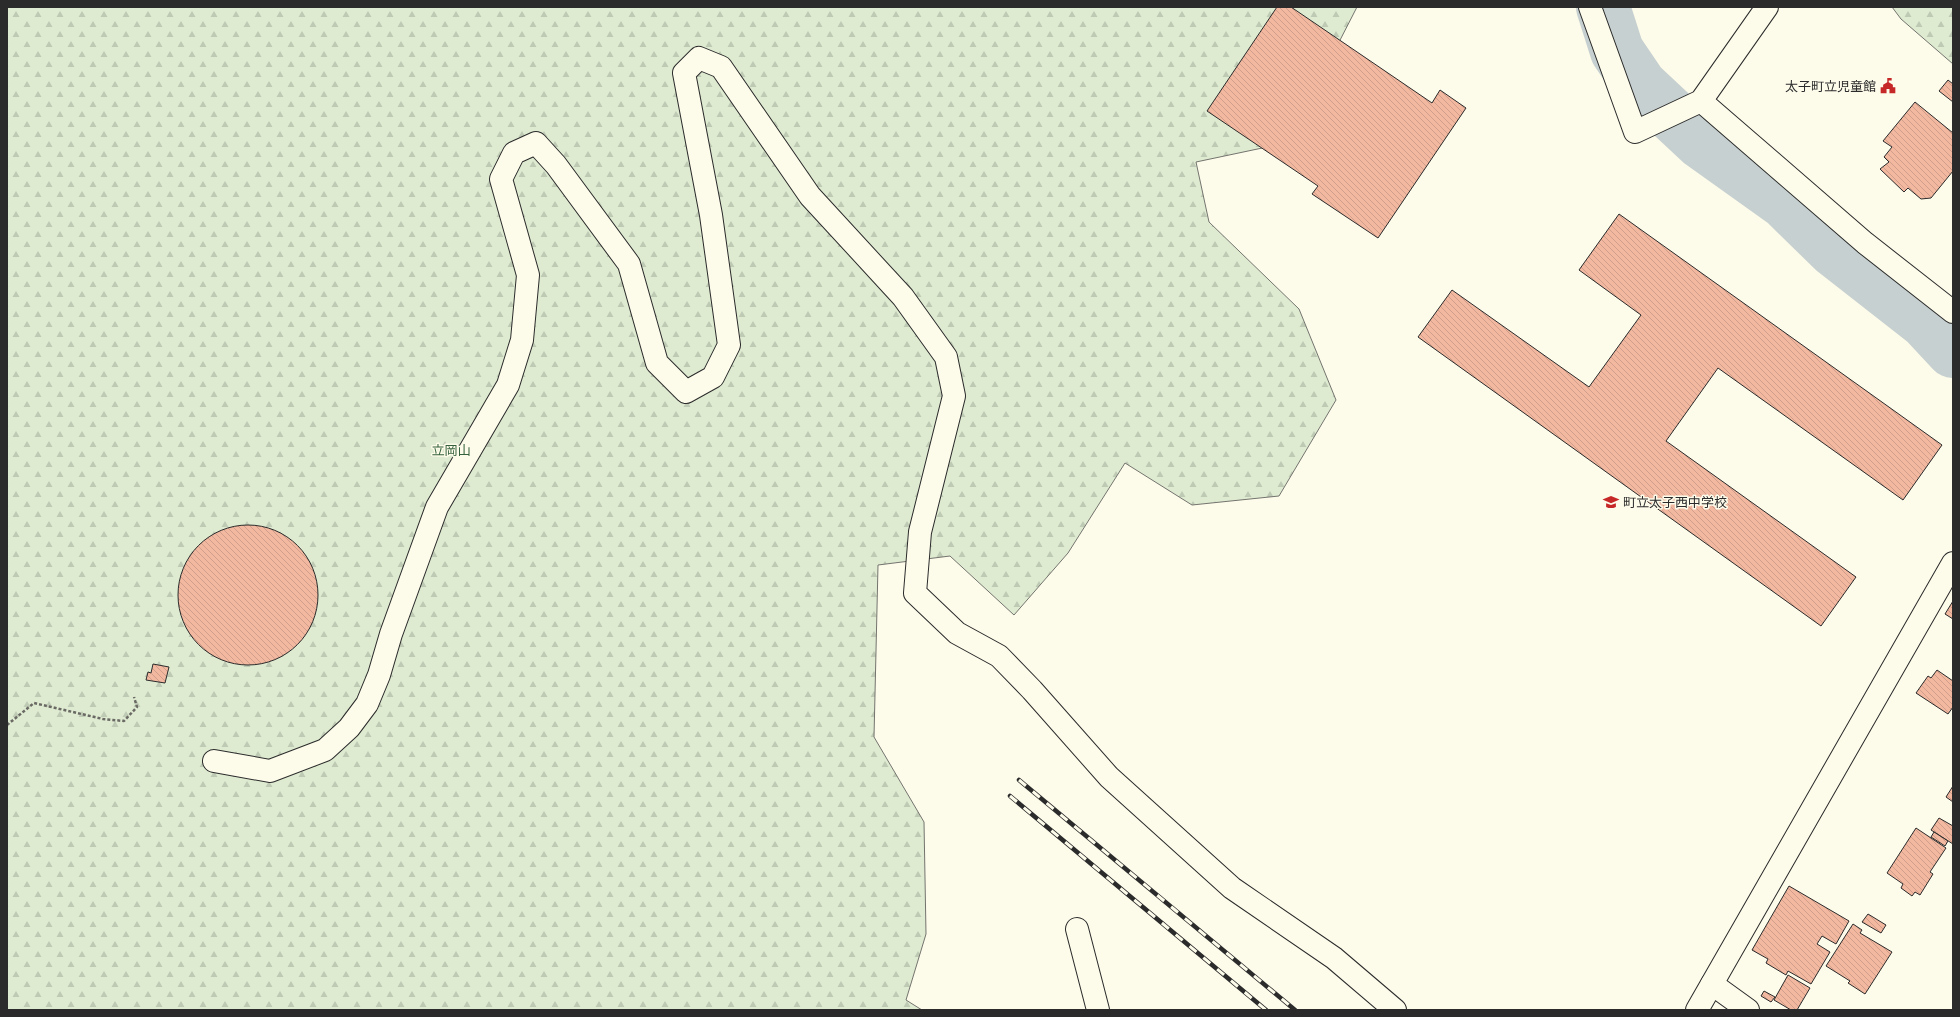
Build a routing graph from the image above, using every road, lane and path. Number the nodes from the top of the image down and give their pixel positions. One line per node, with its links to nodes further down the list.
1 (1590, 7): 3 (street)
2 (1767, 7): 3 (street)
3 (1701, 101): 4 (street)
4 (1953, 312)
5 (1953, 563): 10 (street)
6 (134, 697): 7 (path)
7 (7, 725)
8 (214, 761): 12 (street)
9 (1077, 929): 11 (street)
10 (1712, 984): 13 (street); 14 (street)
11 (1098, 1010)
12 (1395, 1010)
13 (1697, 1010)
14 (1748, 1010)

